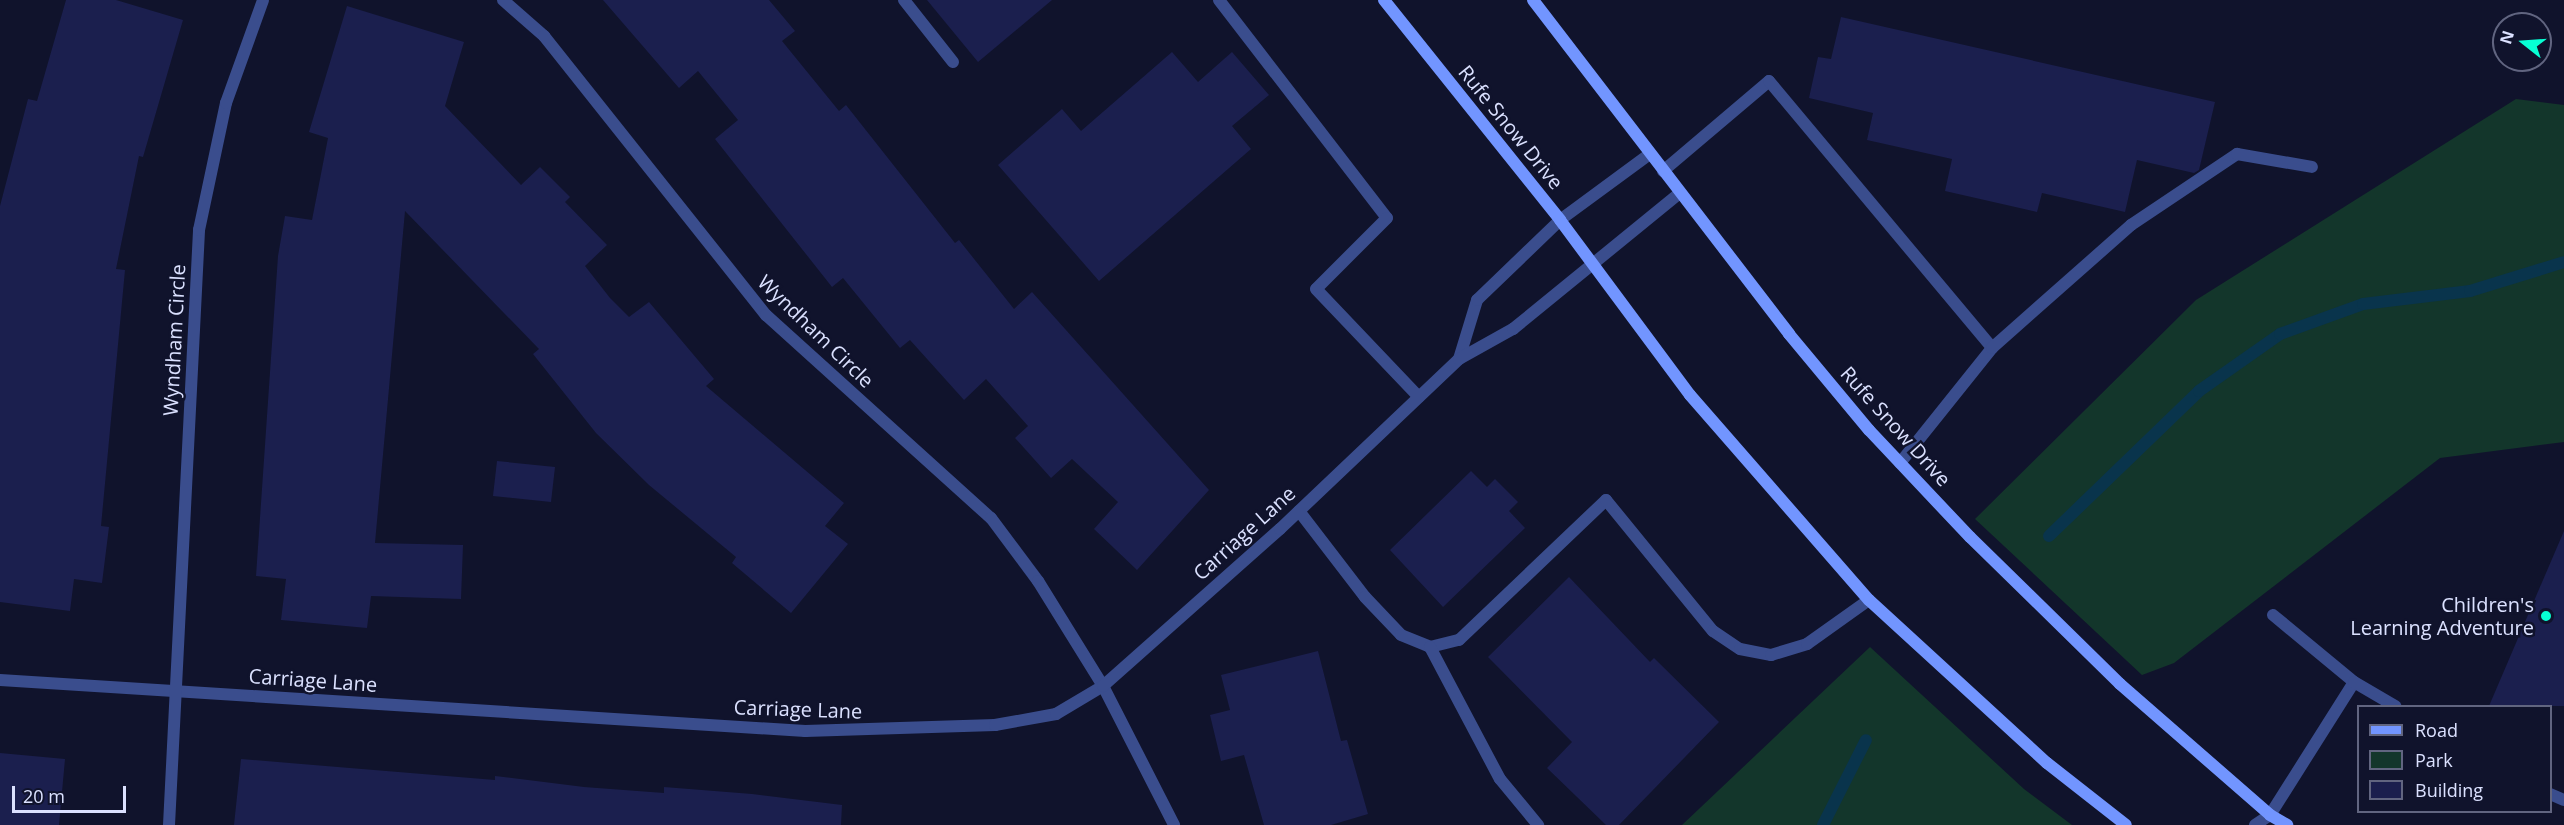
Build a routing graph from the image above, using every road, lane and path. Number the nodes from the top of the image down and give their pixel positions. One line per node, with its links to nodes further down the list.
1 (263, 0): 25 (street, Wyndham Circle)
2 (503, 0): 24 (street, Wyndham Circle)
3 (904, 0): 7 (street)
4 (1219, 0): 16 (street)
5 (1384, 0): 12 (main road, Rufe Snow Drive)
6 (1533, 0): 8 (main road, Rufe Snow Drive)
7 (952, 62)
8 (1650, 154): 10 (main road, Rufe Snow Drive); 12 (street, Carriage Lane)
9 (2312, 167): 14 (street)
10 (1663, 171): 11 (main road, Rufe Snow Drive); 14 (street)
11 (1680, 193): 13 (street, Carriage Lane); 17 (main road, Rufe Snow Drive)
12 (1560, 220): 13 (main road, Rufe Snow Drive); 15 (street, Carriage Lane)
13 (1593, 264): 15 (street, Carriage Lane); 19 (main road, Rufe Snow Drive)
14 (1992, 348): 17 (street)
15 (1459, 358): 16 (street, Carriage Lane)
16 (1419, 397): 18 (street, Carriage Lane)
17 (1900, 462): 27 (main road, Rufe Snow Drive)
18 (1299, 511): 21 (street); 24 (street, Carriage Lane)
19 (1869, 600): 21 (street); 31 (main road, Rufe Snow Drive)
20 (2273, 615): 23 (street)
21 (1430, 647): 30 (street)
22 (0, 680): 25 (street, Carriage Lane)
23 (2354, 682): 26 (street); 27 (street)
24 (1103, 686): 25 (street, Carriage Lane); 29 (street, Wyndham Circle)
25 (177, 691): 28 (street, Wyndham Circle)
26 (2394, 705)
27 (2268, 820): 32 (street); 33 (main road, Rufe Snow Drive)
28 (169, 825)
29 (1174, 825)
30 (1538, 825)
31 (2126, 825)
32 (2255, 825)
33 (2287, 825)

